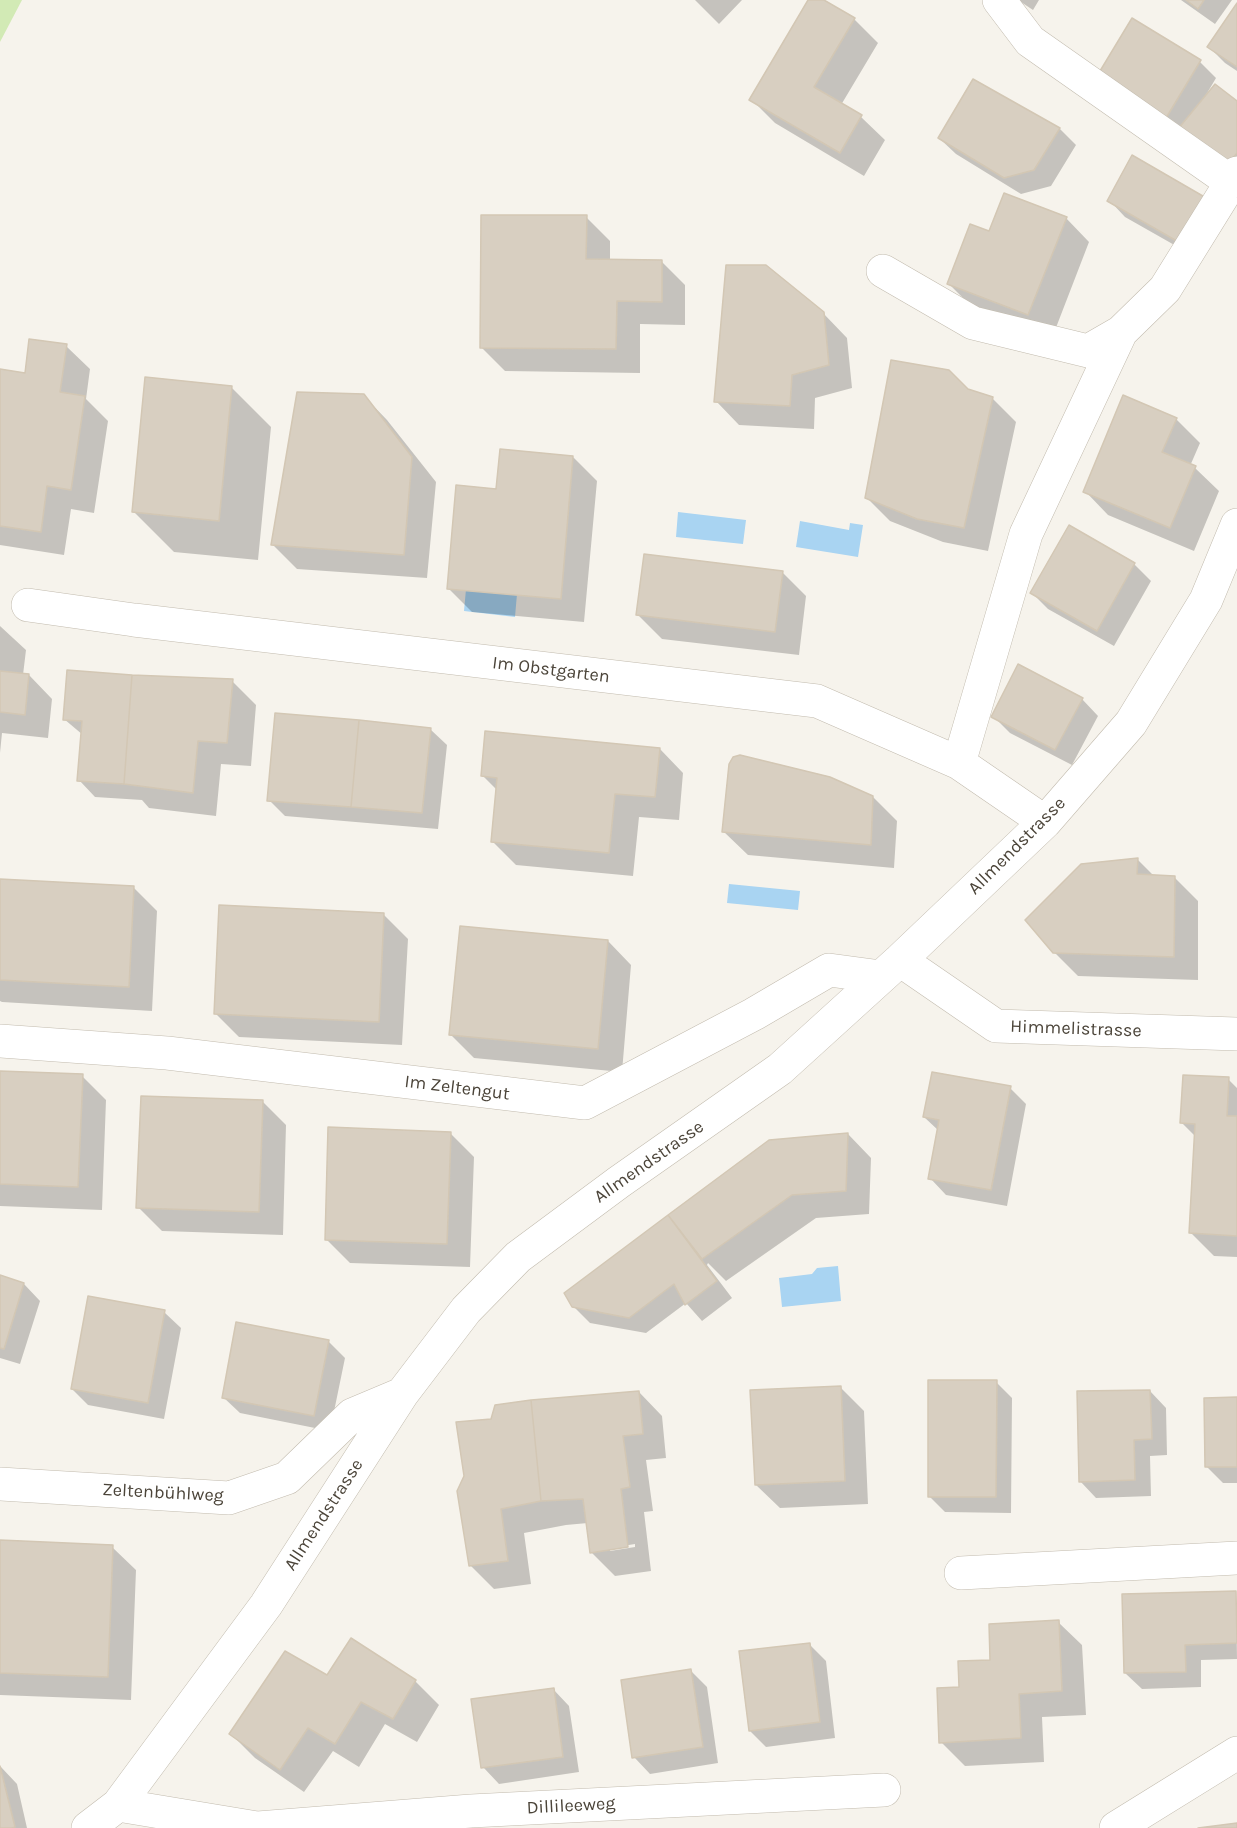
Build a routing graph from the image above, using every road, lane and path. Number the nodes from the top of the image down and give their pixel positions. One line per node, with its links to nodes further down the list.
1 (999, 0): 2 (street)
2 (1234, 178): 4 (street)
3 (883, 271): 4 (street)
4 (1121, 332): 7 (street)
5 (1237, 525): 8 (street, Allmendstrasse)
6 (28, 605): 7 (street, Im Obstgarten)
7 (959, 763): 8 (street, Im Obstgarten)
8 (1045, 822): 9 (street, Allmendstrasse)
9 (891, 968): 10 (street, Himmelistrasse); 11 (street, Im Zeltengut); 12 (street, Allmendstrasse)
10 (1237, 1034)
11 (0, 1041)
12 (402, 1394): 13 (street, Zeltenbühlweg); 18 (street, Allmendstrasse)
13 (0, 1484)
14 (1237, 1558): 15 (street)
15 (961, 1573)
16 (1237, 1753): 21 (street)
17 (884, 1790): 20 (street, Dillileeweg)
18 (118, 1805): 19 (street, Allmendstrasse); 20 (street, Dillileeweg)
19 (88, 1828)
20 (258, 1828)
21 (1116, 1828)

